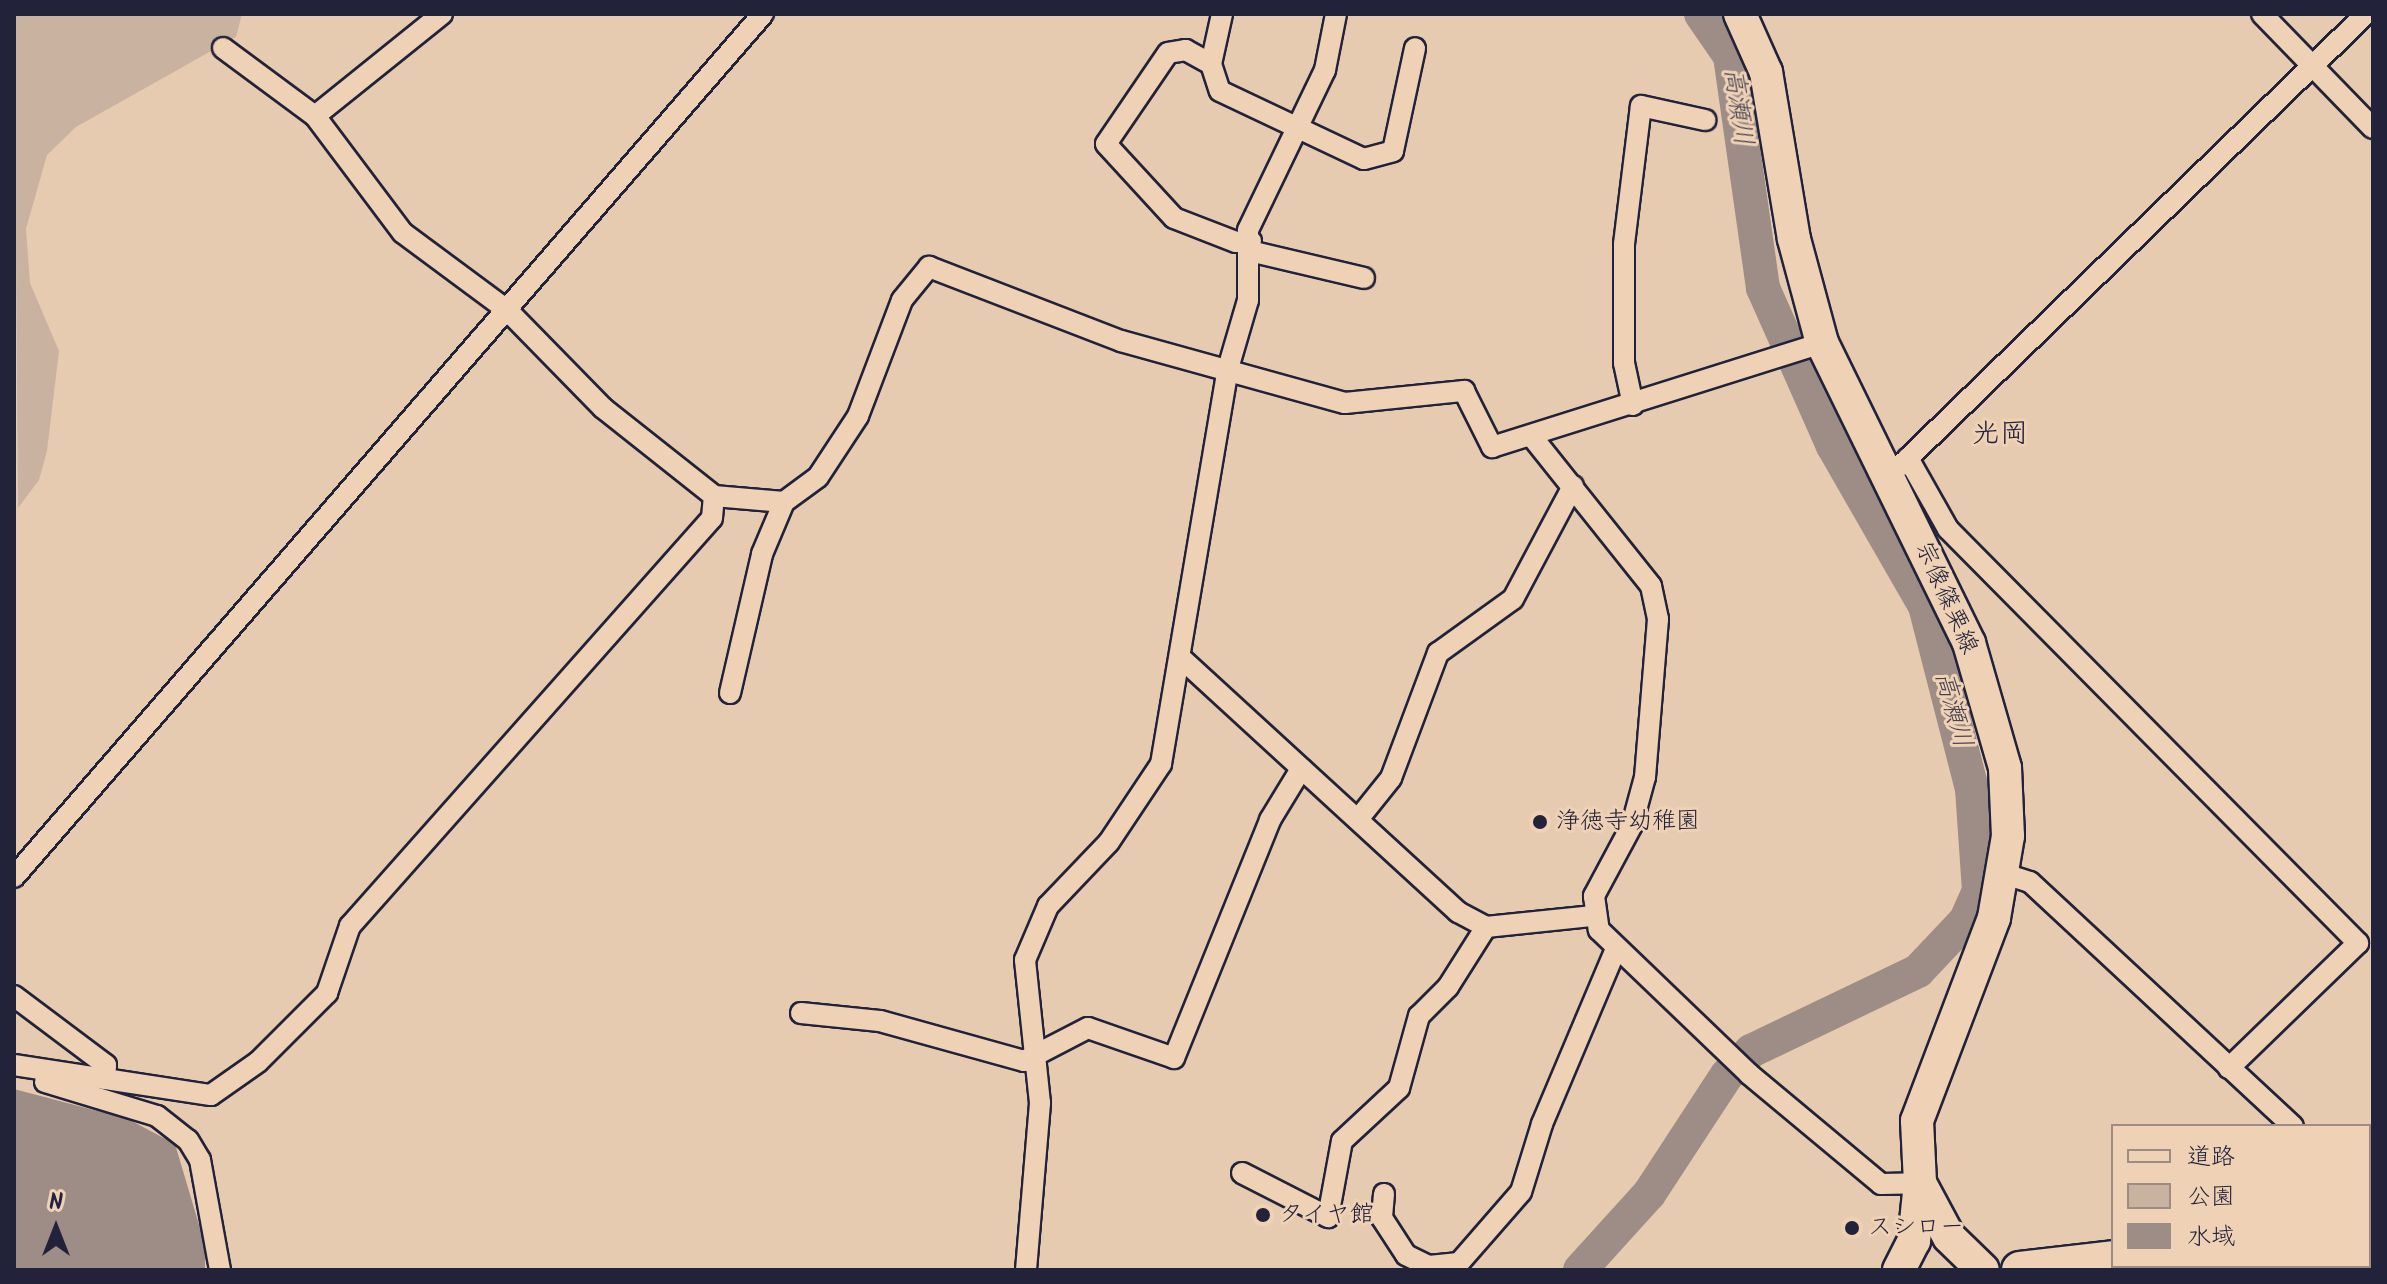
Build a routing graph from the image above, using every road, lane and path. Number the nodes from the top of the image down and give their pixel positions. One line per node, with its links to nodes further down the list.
1 (442, 14): 12 (street)
2 (763, 14): 18 (street)
3 (1222, 14): 10 (street)
4 (1336, 14): 14 (street)
5 (1740, 14): 19 (main road, 宗像篠栗線)
6 (2262, 14): 11 (street)
7 (2366, 14): 11 (street)
8 (223, 48): 12 (street)
9 (1415, 48): 14 (street)
10 (1211, 64): 14 (street); 16 (street)
11 (2313, 66): 15 (street); 23 (street)
12 (315, 116): 18 (street)
13 (1705, 120): 21 (street)
14 (1299, 127): 16 (street)
15 (2373, 128)
16 (1252, 246): 17 (street); 20 (street)
17 (1364, 278)
18 (507, 310): 26 (street); 33 (street)
19 (1822, 343): 21 (street); 24 (main road, 宗像篠栗線)
20 (1227, 372): 22 (street); 27 (street); 28 (street)
21 (1633, 405): 22 (street)
22 (1533, 438): 25 (street)
23 (1908, 458): 24 (street); 41 (street)
24 (1885, 480): 32 (main road, 宗像篠栗線)
25 (1573, 486): 31 (street); 34 (street)
26 (714, 496): 27 (street); 43 (street)
27 (784, 502): 29 (street)
28 (1181, 658): 30 (street); 39 (street)
29 (730, 693)
30 (1301, 769): 31 (street); 39 (street)
31 (1359, 818): 35 (street)
32 (2005, 874): 41 (street); 46 (main road, 宗像篠栗線)
33 (14, 877)
34 (1593, 916): 35 (street); 36 (street)
35 (1486, 927): 45 (street)
36 (1615, 951): 46 (street); 47 (street)
37 (14, 996): 43 (street)
38 (801, 1013): 39 (street)
39 (1038, 1060): 50 (street)
40 (14, 1065): 43 (street)
41 (2229, 1068): 44 (street)
42 (14, 1072): 49 (street)
43 (105, 1079)
44 (2291, 1124)
45 (1242, 1173)
46 (1920, 1183): 51 (main road, 宗像篠栗線); 52 (main road)
47 (1384, 1194)
48 (2111, 1259): 53 (highway)
49 (220, 1270)
50 (1026, 1270)
51 (1899, 1270)
52 (1983, 1270)
53 (2020, 1270)

